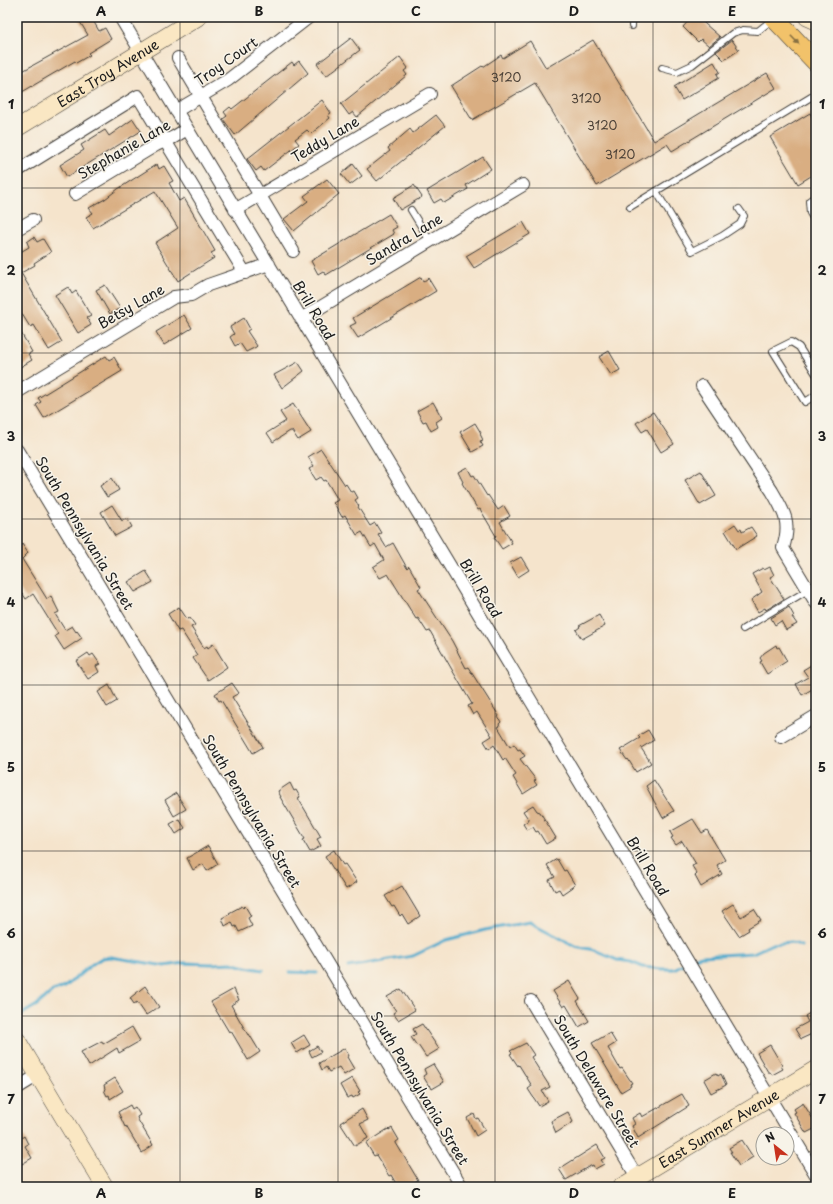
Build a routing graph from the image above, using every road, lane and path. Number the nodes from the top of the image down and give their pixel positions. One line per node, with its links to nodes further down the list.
1 (120, 17): 9 (street, Brill Road)
2 (198, 17): 9 (main road, East Troy Avenue)
3 (309, 17): 15 (street, Troy Court)
4 (632, 17): 8 (lane)
5 (807, 17): 7 (main road)
6 (773, 18): 11 (main road, one-way to 11); 12 (lane)
7 (816, 21)
8 (632, 26)
9 (141, 52): 16 (street, Brill Road); 17 (main road, East Troy Avenue)
10 (178, 58): 15 (street)
11 (816, 62)
12 (662, 68)
13 (430, 94): 24 (street, Teddy Lane)
14 (816, 94): 22 (lane)
15 (201, 97): 16 (street, Troy Court); 24 (street)
16 (176, 111): 18 (street, Brill Road)
17 (17, 128)
18 (187, 129): 19 (street, Stephanie Lane); 27 (street, Brill Road)
19 (165, 141): 20 (street); 23 (street, Stephanie Lane); 36 (street)
20 (17, 171)
21 (523, 185): 33 (street, Sandra Lane)
22 (656, 191): 26 (lane); 29 (lane)
23 (75, 194)
24 (260, 195): 27 (street, Teddy Lane); 34 (street)
25 (816, 196): 31 (lane)
26 (630, 207)
27 (235, 210): 35 (street, Brill Road)
28 (410, 210): 33 (lane)
29 (739, 210)
30 (33, 220): 32 (street)
31 (816, 223)
32 (17, 229)
33 (430, 241): 37 (street, Sandra Lane)
34 (293, 251)
35 (269, 264): 36 (street, Betsy Lane); 37 (street, Brill Road)
36 (245, 273): 40 (street, Betsy Lane)
37 (301, 319): 53 (street, Brill Road)
38 (816, 374): 41 (lane)
39 (702, 386): 43 (street)
40 (17, 391)
41 (816, 395)
42 (17, 450): 57 (street, South Pennsylvania Street)
43 (808, 590): 44 (street); 45 (lane)
44 (816, 603)
45 (743, 629)
46 (816, 716): 47 (street)
47 (781, 737)
48 (531, 1001): 55 (street, South Delaware Street)
49 (17, 1040): 51 (main road)
50 (816, 1069): 53 (main road, East Sumner Avenue)
51 (38, 1075): 52 (street); 56 (main road)
52 (17, 1088)
53 (770, 1097): 54 (street, Brill Road); 55 (main road, East Sumner Avenue)
54 (816, 1175)
55 (637, 1177): 58 (main road, East Sumner Avenue)
56 (105, 1187)
57 (462, 1187)
58 (621, 1187)

